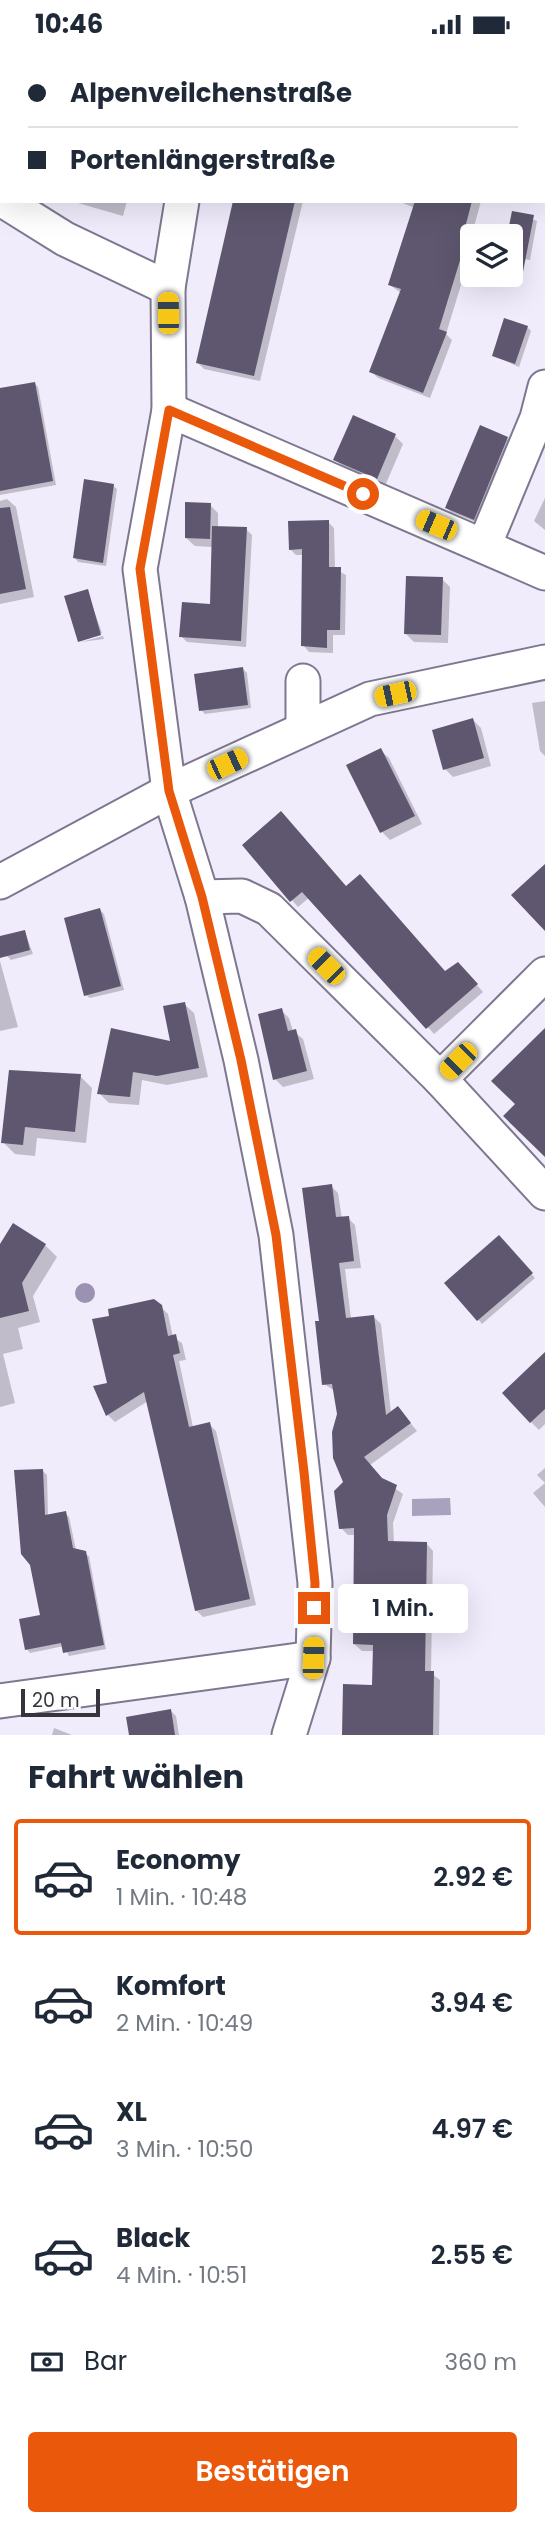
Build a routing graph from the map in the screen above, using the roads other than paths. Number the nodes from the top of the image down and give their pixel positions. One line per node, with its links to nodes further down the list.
1 (7, 203): 3 (street)
2 (182, 203): 3 (street)
3 (167, 288): 5 (street)
4 (545, 387): 6 (street)
5 (169, 410): 6 (street); 11 (street)
6 (484, 546): 7 (street)
7 (545, 573)
8 (545, 661): 10 (street)
9 (303, 681): 10 (street)
10 (303, 729): 11 (street)
11 (169, 791): 12 (street); 13 (street)
12 (0, 882)
13 (202, 897): 15 (street); 17 (street)
14 (545, 974): 15 (street)
15 (440, 1079): 16 (street)
16 (545, 1193)
17 (313, 1658): 18 (street); 19 (street)
18 (0, 1701)
19 (289, 1735)

